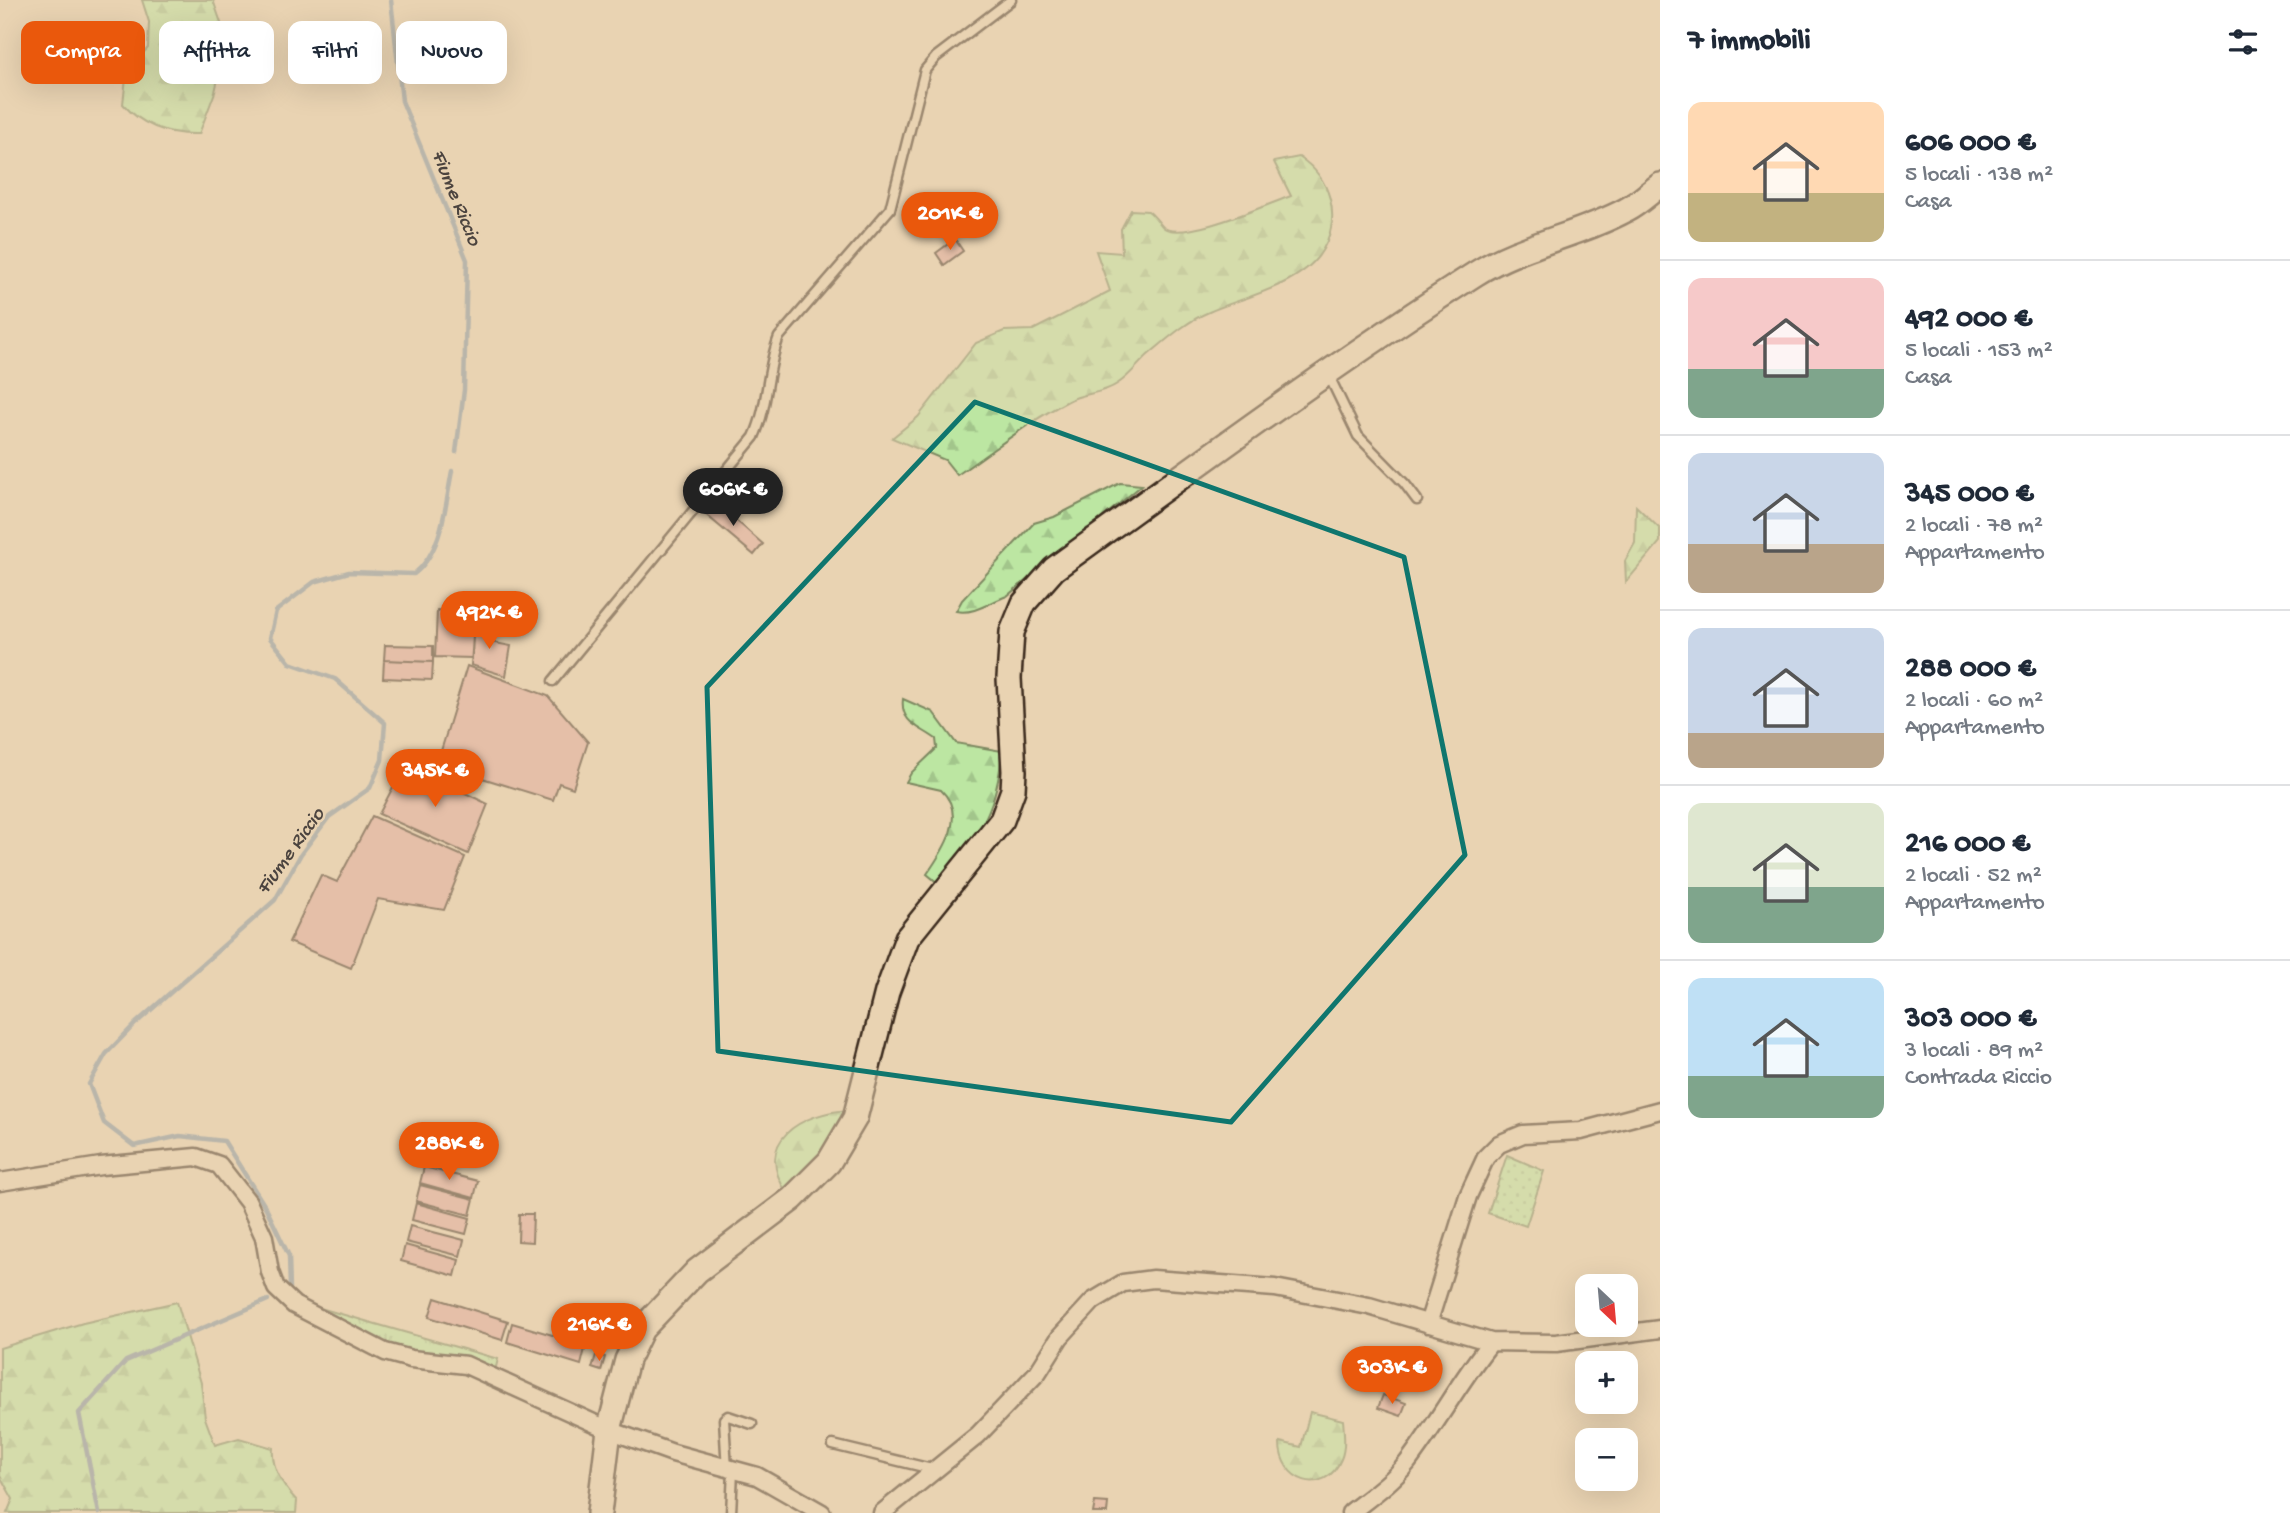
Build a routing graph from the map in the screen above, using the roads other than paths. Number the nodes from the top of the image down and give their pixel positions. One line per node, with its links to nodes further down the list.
1 (1011, 0): 5 (lane)
2 (1660, 184): 3 (street)
3 (1327, 374): 4 (lane); 12 (street)
4 (1417, 500)
5 (553, 681)
6 (1660, 1110): 8 (street)
7 (0, 1182): 12 (street)
8 (1428, 1324): 10 (street); 15 (street)
9 (1660, 1329): 10 (street)
10 (1491, 1342): 20 (street)
11 (752, 1424): 14 (lane)
12 (609, 1430): 14 (street); 16 (street)
13 (833, 1445): 15 (lane)
14 (730, 1470): 17 (lane); 18 (street)
15 (936, 1470): 19 (street)
16 (599, 1513)
17 (731, 1513)
18 (822, 1513)
19 (882, 1513)
20 (1350, 1513)

